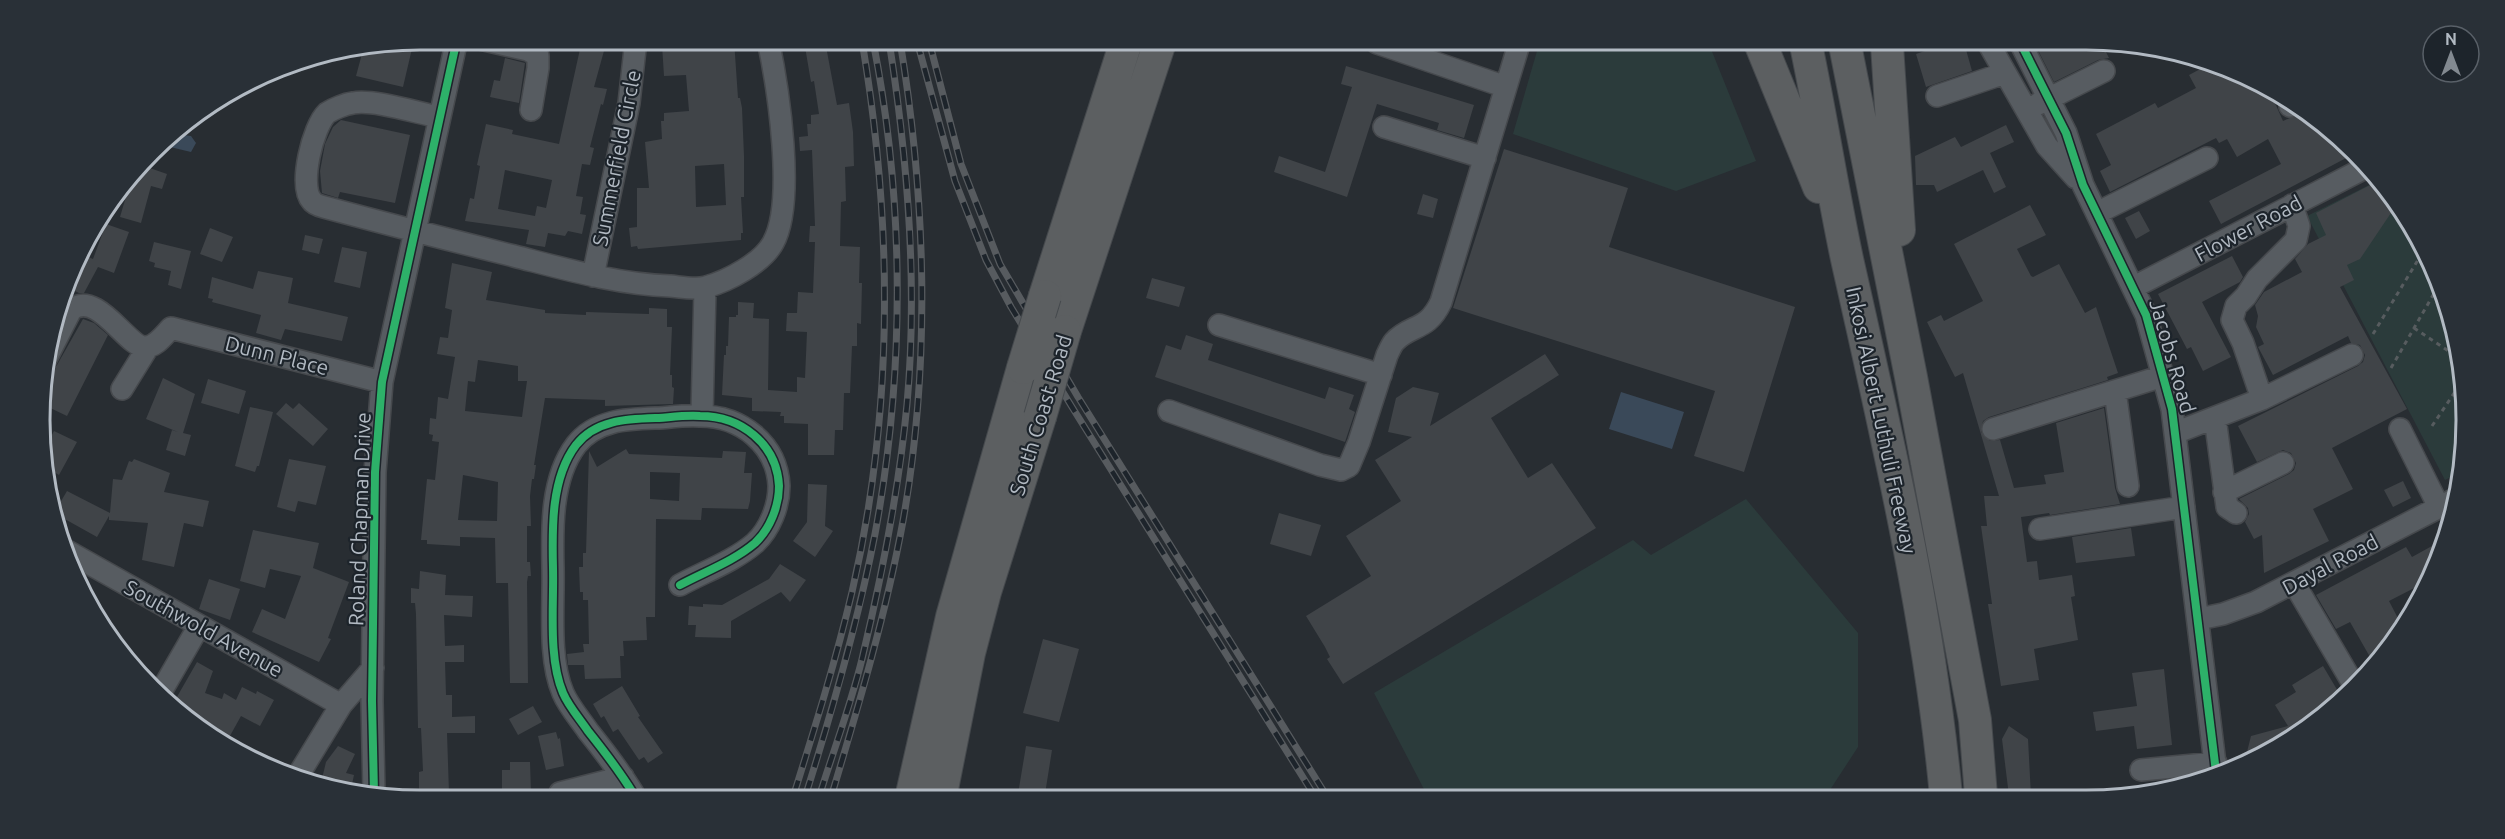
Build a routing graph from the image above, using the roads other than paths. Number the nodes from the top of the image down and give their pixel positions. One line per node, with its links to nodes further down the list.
1 (455, 50): 22 (street, Roland Chapman Drive)
2 (528, 50): 21 (street)
3 (635, 50): 32 (street, Summerfield Circle)
4 (770, 50): 34 (street, Summerfield Circle)
5 (1123, 50): 76 (highway, South Coast Road, bridge)
6 (1157, 50): 77 (highway, South Coast Road, bridge)
7 (1398, 50): 17 (street)
8 (1517, 50): 17 (street)
9 (1763, 50): 31 (highway)
10 (1807, 50): 31 (highway, Inkosi Albert Luthuli Freeway)
11 (1846, 50): 41 (highway, Inkosi Albert Luthuli Freeway)
12 (1887, 50): 41 (highway)
13 (1992, 50): 16 (street, Jacobs Road)
14 (2024, 50): 19 (street, Jacobs Road)
15 (2104, 70): 19 (street)
16 (2006, 73): 18 (street); 20 (street, Jacobs Road)
17 (1506, 87): 24 (street)
18 (1937, 96)
19 (2049, 99): 20 (street); 27 (street, Jacobs Road)
20 (2026, 109): 27 (street, Jacobs Road)
21 (531, 110)
22 (440, 117): 30 (street, Roland Chapman Drive); 30 (street, Summerfield Circle)
23 (1384, 127): 24 (street)
24 (1485, 158): 39 (street)
25 (2207, 158): 29 (street)
26 (2359, 171): 28 (street, Flower Road)
27 (2083, 185): 29 (street, Jacobs Road)
28 (2292, 205): 33 (street, Flower Road); 45 (street)
29 (2097, 213): 33 (street, Jacobs Road)
30 (415, 231): 32 (street, Summerfield Circle); 42 (street, Roland Chapman Drive)
31 (1847, 258): 78 (highway, Inkosi Albert Luthuli Freeway)
32 (593, 276): 34 (street, Summerfield Circle)
33 (2134, 287): 40 (street, Jacobs Road)
34 (705, 288): 47 (street)
35 (1219, 325): 39 (street)
36 (61, 329): 37 (street)
37 (148, 347): 42 (street, Dunn Place); 43 (street)
38 (2352, 355): 45 (street)
39 (1381, 375): 46 (street)
40 (2163, 376): 44 (street); 51 (street, Jacobs Road)
41 (1911, 377): 79 (highway, Inkosi Albert Luthuli Freeway)
42 (382, 382): 65 (street, Roland Chapman Drive)
43 (122, 389)
44 (2115, 391): 49 (street); 53 (street)
45 (2262, 399): 48 (street)
46 (1169, 411)
47 (702, 415): 62 (street); 73 (street)
48 (2215, 418): 51 (street); 54 (street)
49 (1994, 429)
50 (2400, 429): 55 (street)
51 (2175, 433): 57 (street, Jacobs Road)
52 (2283, 463): 54 (street)
53 (2128, 486)
54 (2224, 492): 58 (street)
55 (2446, 500)
56 (2445, 504): 61 (street, Dayal Road)
57 (2184, 507): 59 (street); 63 (street, Jacobs Road)
58 (2236, 513)
59 (2040, 529)
60 (76, 556): 64 (street, Southwold Avenue)
61 (2294, 583): 63 (street, Dayal Road); 66 (street)
62 (680, 585)
63 (2199, 619): 69 (street, Jacobs Road)
64 (199, 626): 67 (street); 68 (street, Southwold Avenue)
65 (373, 668): 68 (street); 74 (street, Roland Chapman Drive)
66 (2350, 678)
67 (164, 687)
68 (341, 705): 71 (street)
69 (2216, 765)
70 (2211, 767): 72 (street)
71 (301, 770)
72 (2140, 770)
73 (628, 785): 75 (street)
74 (374, 786)
75 (586, 790)
76 (913, 790)
77 (942, 790)
78 (1945, 790)
79 (1981, 790)

